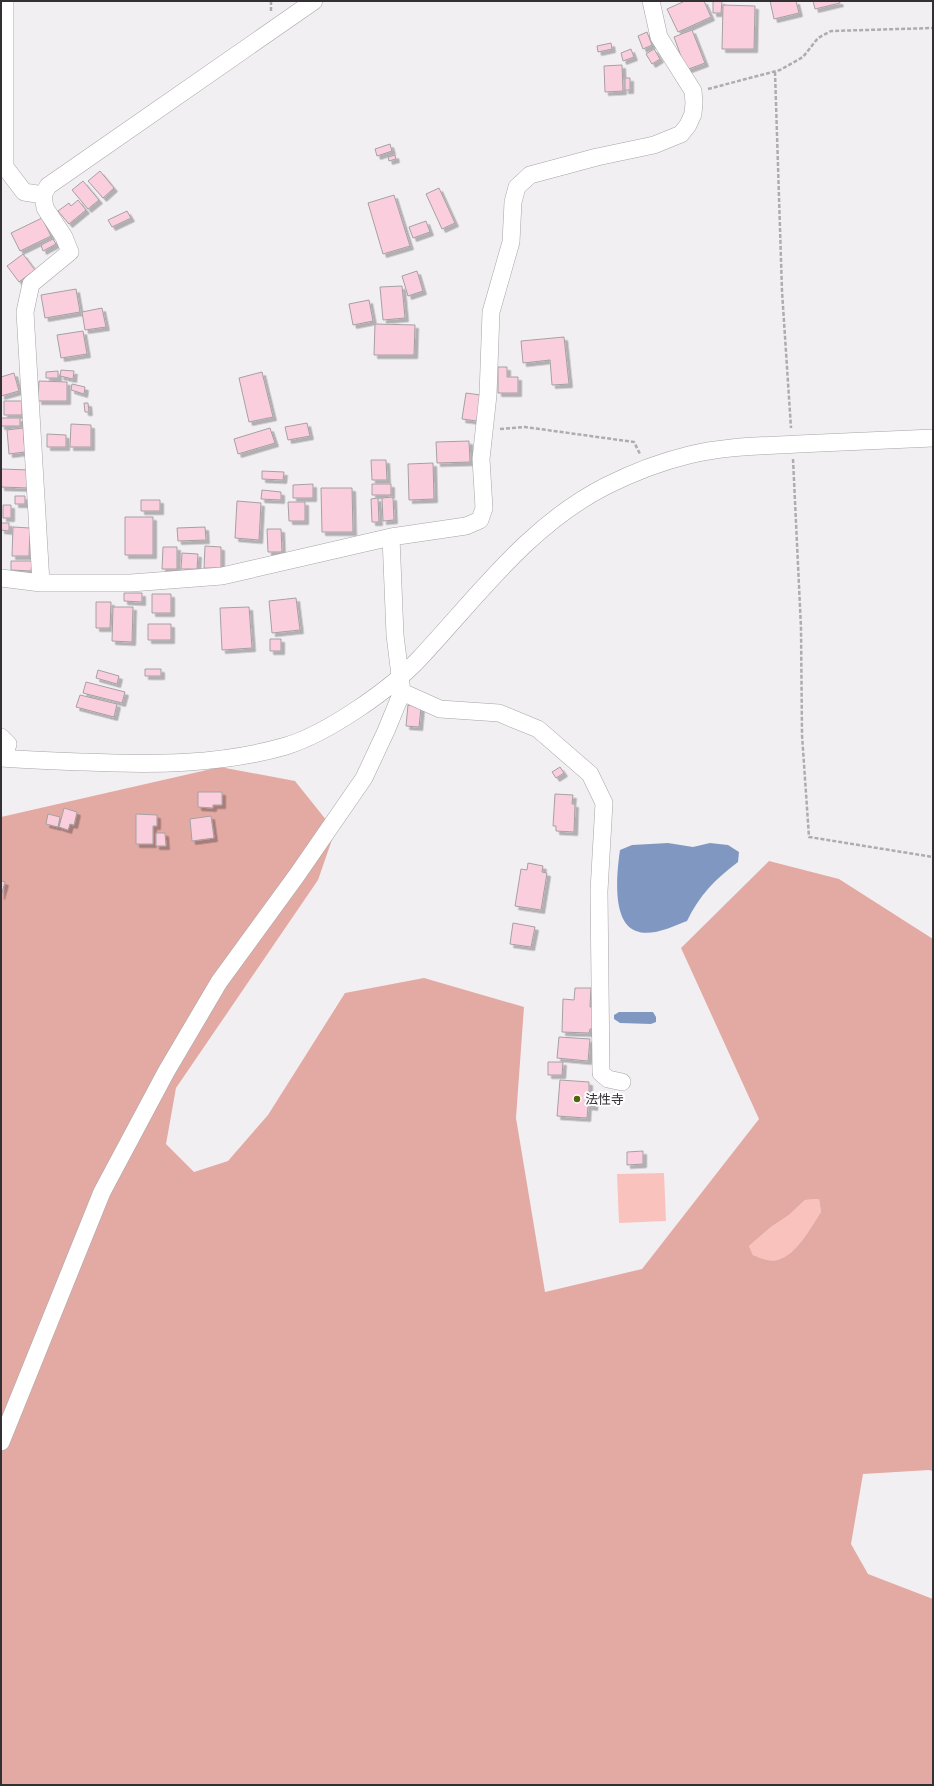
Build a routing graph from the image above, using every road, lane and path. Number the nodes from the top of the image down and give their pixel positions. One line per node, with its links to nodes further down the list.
1 (5, 1): 7 (street)
2 (314, 1): 7 (street)
3 (650, 1): 6 (street)
4 (933, 28): 5 (path)
5 (775, 72): 6 (path); 10 (path)
6 (693, 91): 8 (street)
7 (43, 195): 14 (street)
8 (486, 430): 11 (path); 12 (street)
9 (933, 438): 10 (street)
10 (792, 445): 11 (street); 18 (path)
11 (647, 468): 15 (street)
12 (391, 537): 14 (street); 15 (street)
13 (1, 578): 14 (street)
14 (41, 583)
15 (402, 685): 17 (street); 19 (street); 20 (street)
16 (1, 737): 17 (street)
17 (3, 758)
18 (933, 857)
19 (622, 1082)
20 (1, 1442)

